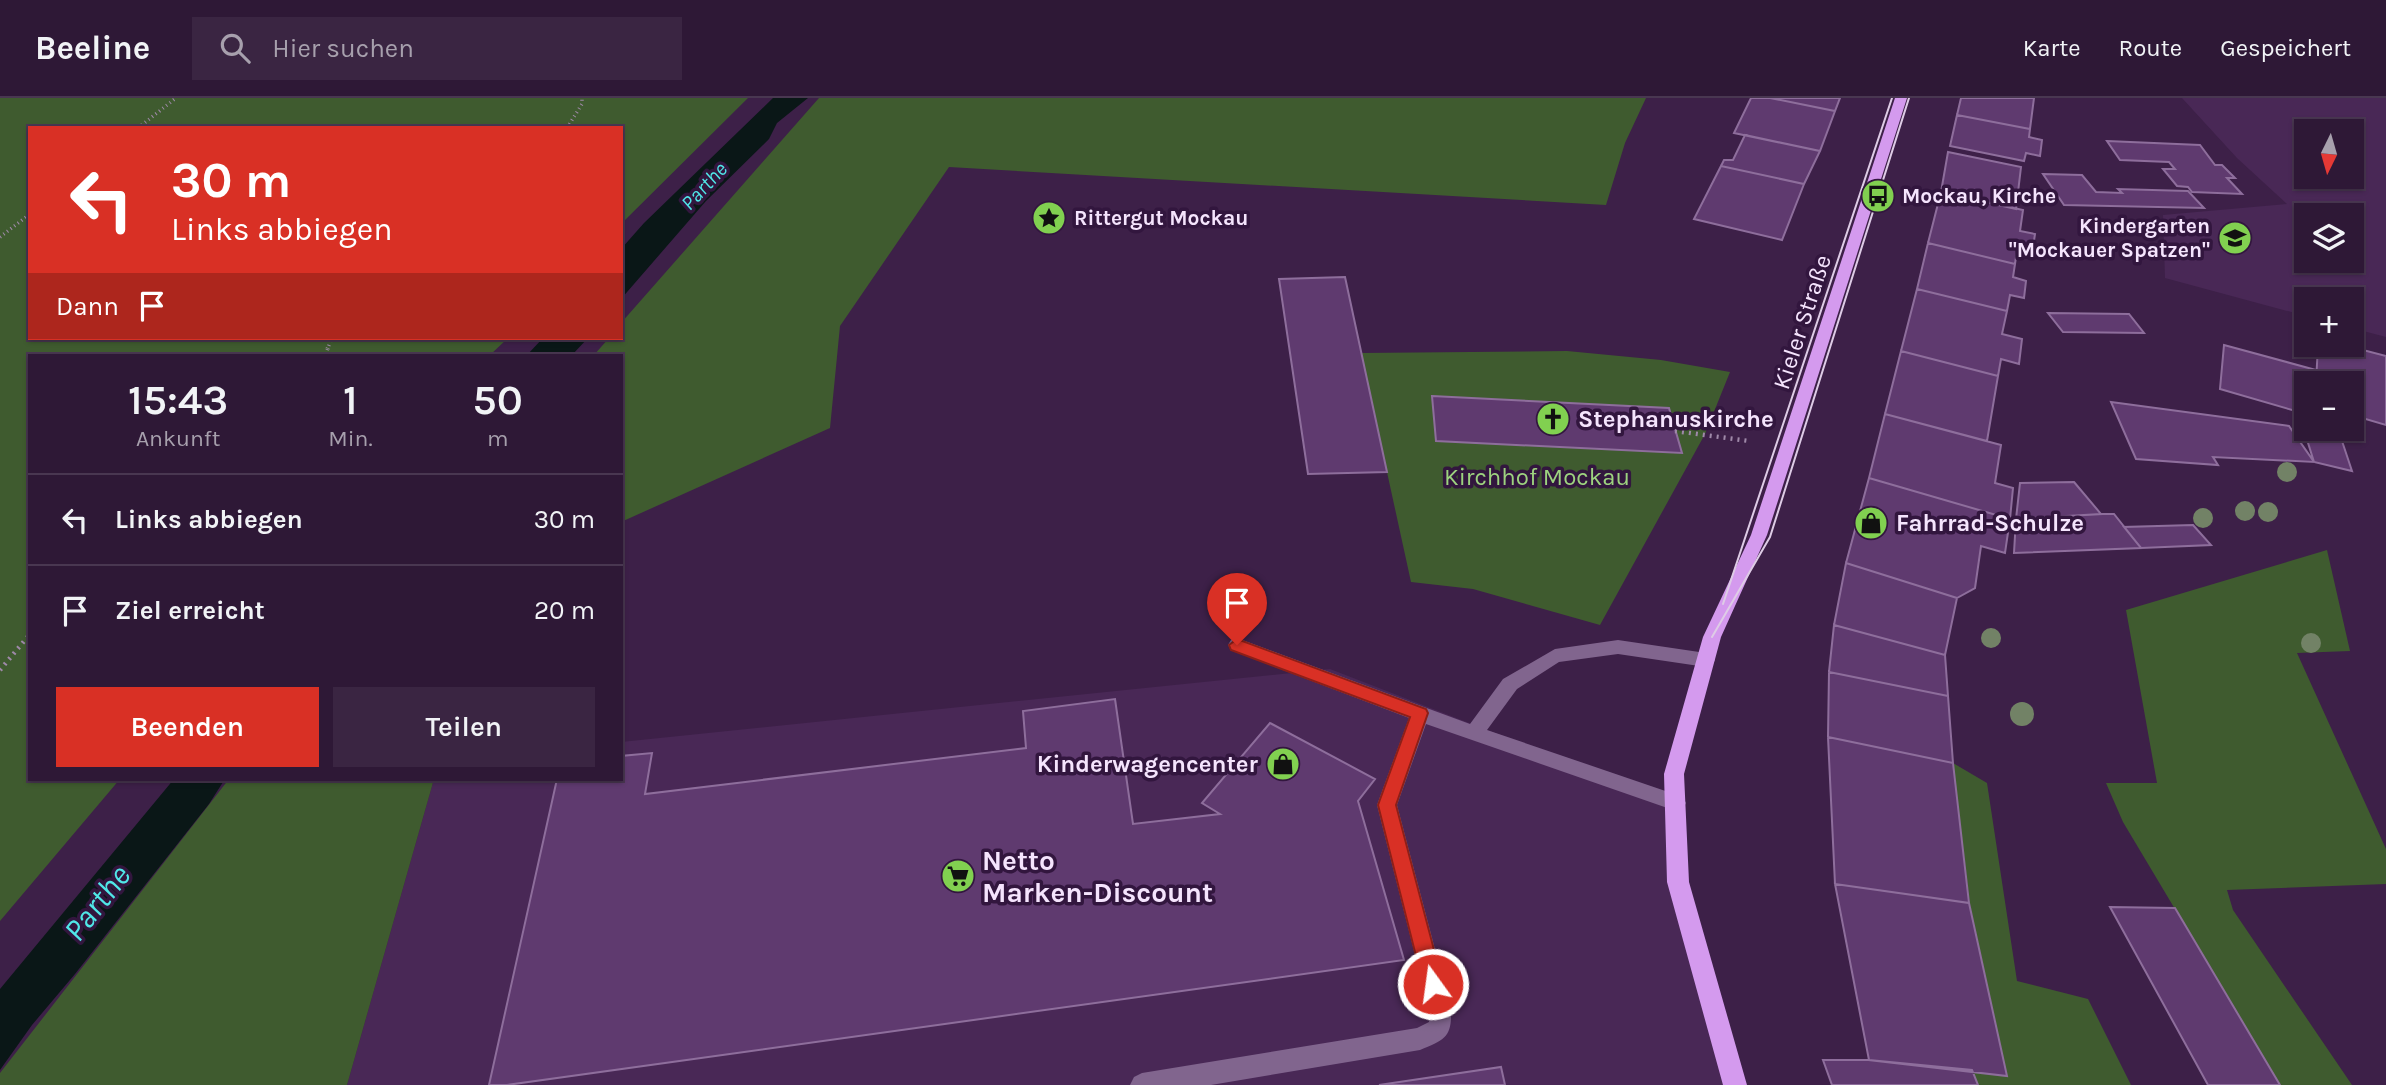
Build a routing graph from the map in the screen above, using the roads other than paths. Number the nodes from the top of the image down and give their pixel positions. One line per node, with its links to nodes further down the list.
1 (1901, 98): 3 (main road, Kieler Straße)
2 (1237, 645): 4 (lane)
3 (1706, 660): 5 (lane); 6 (main road, Kieler Straße)
4 (1420, 713): 5 (lane); 7 (lane)
5 (1475, 733): 6 (lane)
6 (1676, 803): 8 (main road, Kieler Straße)
7 (1142, 1085)
8 (1735, 1085)

